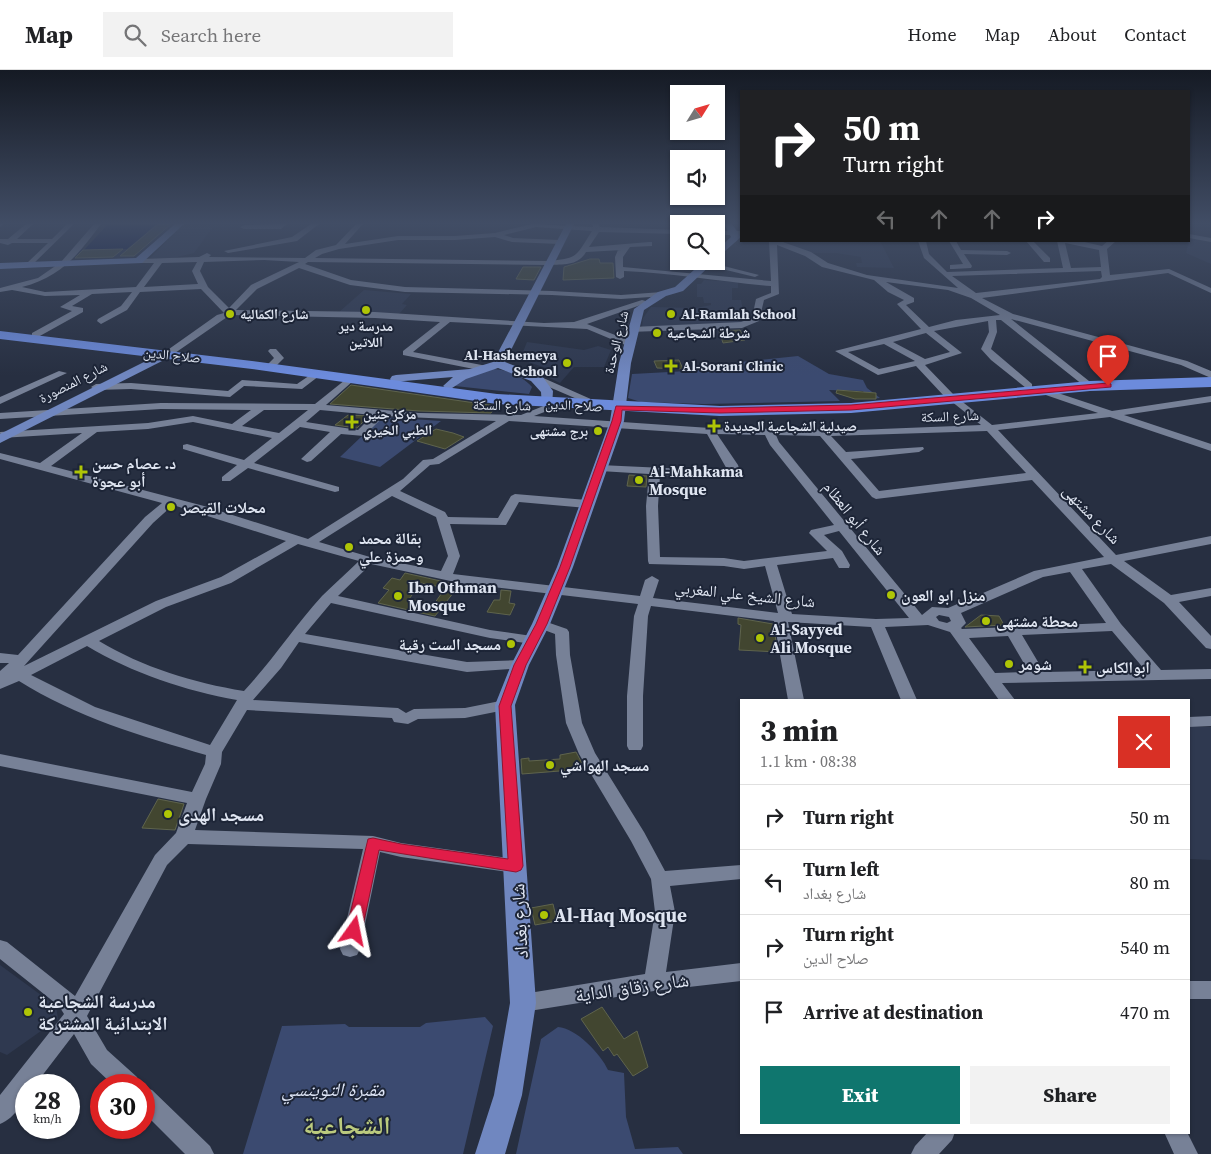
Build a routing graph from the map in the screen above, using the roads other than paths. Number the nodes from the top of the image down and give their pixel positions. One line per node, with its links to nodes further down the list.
1 (948, 274): 27 (street)
2 (49, 275): 21 (street)
3 (149, 275): 23 (street)
4 (197, 275): 20 (street)
5 (279, 275): 29 (street)
6 (328, 275): 25 (street)
7 (543, 275): 25 (main road)
8 (676, 275): 16 (street)
9 (695, 275): 16 (main road, شارع الوحدة)
10 (752, 275): 19 (street)
11 (776, 275): 19 (street)
12 (861, 275): 18 (street)
13 (1106, 275): 17 (street)
14 (1133, 275): 17 (street)
15 (1177, 275): 26 (street)
16 (692, 277): 19 (street); 28 (main road, شارع الوحدة)
17 (1106, 278): 27 (street)
18 (876, 279): 27 (street); 37 (street)
19 (776, 281): 36 (street)
20 (203, 286): 23 (street); 29 (street)
21 (11, 287): 22 (street); 24 (street)
22 (0, 290)
23 (138, 290): 24 (street); 33 (street)
24 (92, 291): 40 (street)
25 (534, 293): 28 (street); 34 (main road)
26 (1208, 293)
27 (974, 296): 30 (street)
28 (659, 297): 35 (street); 36 (main road, شارع الوحدة)
29 (229, 313): 32 (street); 43 (street)
30 (1006, 317): 31 (street); 50 (street); 54 (street)
31 (992, 318): 37 (street); 57 (street)
32 (448, 320): 34 (street); 46 (street)
33 (101, 321)
34 (518, 324): 35 (street); 45 (main road)
35 (574, 325): 42 (street)
36 (632, 330): 42 (main road, شارع الوحدة)
37 (927, 330): 41 (street); 44 (street)
38 (0, 331): 40 (highway, صلاح الدين)
39 (0, 335): 43 (highway, صلاح الدين)
40 (35, 336): 43 (highway, صلاح الدين)
41 (885, 341): 44 (street, شارع مشتهى); 44 (street)
42 (630, 344): 64 (main road, شارع الوحدة)
43 (166, 353): 49 (highway, صلاح الدين); 52 (highway, صلاح الدين); 56 (main road)
44 (921, 363): 59 (street, شارع مشتهى)
45 (498, 364): 46 (main road); 53 (main road)
46 (484, 368): 47 (main road)
47 (472, 372): 52 (main road); 55 (main road)
48 (62, 373): 62 (street)
49 (316, 374): 51 (highway, صلاح الدين); 58 (street)
50 (1209, 375): 54 (highway, صلاح الدين); 57 (highway, صلاح الدين)
51 (350, 379): 63 (highway, صلاح الدين); 67 (street)
52 (396, 379): 55 (highway, صلاح الدين)
53 (538, 379): 60 (street); 63 (main road)
54 (1086, 383): 57 (highway, صلاح الدين)
55 (449, 386): 63 (highway, صلاح الدين)
56 (100, 387): 58 (street); 68 (main road)
57 (1036, 388): 59 (highway, صلاح الدين); 70 (street)
58 (225, 394): 65 (street)
59 (952, 396): 64 (highway, صلاح الدين); 79 (street, شارع مشتهى)
60 (588, 400): 63 (highway, صلاح الدين); 64 (highway, صلاح الدين)
61 (1211, 400): 70 (street, شارع السكة)
62 (0, 401)
63 (550, 401): 64 (highway, صلاح الدين); 73 (street)
64 (619, 405): 76 (main road, شارع بغداد)
65 (210, 406): 66 (street, شارع السكة); 68 (street, شارع السكة); 74 (street)
66 (262, 406): 67 (street, شارع السكة); 77 (street)
67 (319, 406): 69 (street, شارع السكة); 75 (street)
68 (49, 413): 71 (street, شارع السكة); 84 (main road)
69 (380, 413): 72 (street, شارع السكة); 80 (street)
70 (1110, 415): 79 (street, شارع السكة); 87 (street)
71 (0, 416)
72 (506, 418): 73 (street, شارع السكة); 99 (street)
73 (519, 418): 76 (street, شارع السكة)
74 (193, 419): 77 (street); 78 (street)
75 (298, 424): 80 (street); 85 (street)
76 (615, 424): 81 (street, شارع السكة); 94 (main road, شارع بغداد)
77 (234, 427): 85 (street)
78 (95, 428): 84 (street); 93 (street)
79 (989, 428): 83 (street, شارع السكة); 96 (street, شارع مشتهى)
80 (338, 431): 91 (street)
81 (710, 431): 82 (street, شارع السكة); 95 (street)
82 (770, 433): 83 (street, شارع السكة); 103 (street, شارع أبو العظام)
83 (823, 433): 90 (street)
84 (3, 436)
85 (281, 437): 92 (street)
86 (187, 447): 92 (street)
87 (1211, 448)
88 (919, 449): 90 (street)
89 (0, 456): 93 (street, شارع الشيخ علي المغربي)
90 (843, 456): 96 (street)
91 (307, 459)
92 (247, 463): 97 (street); 98 (street)
93 (42, 467): 100 (street, شارع الشيخ علي المغربي)
94 (600, 468): 95 (street); 101 (main road, شارع بغداد)
95 (655, 471): 108 (street)
96 (1033, 476): 106 (street, شارع مشتهى)
97 (226, 479)
98 (335, 489)
99 (389, 491): 102 (street); 105 (street)
100 (171, 501): 105 (street, شارع الشيخ علي المغربي); 130 (street)
101 (587, 504): 102 (street); 112 (main road, شارع بغداد)
102 (443, 520): 110 (street)
103 (841, 527): 108 (street); 119 (street, شارع أبو العظام)
104 (1211, 540): 106 (street)
105 (304, 542): 107 (street, شارع الشيخ علي المغربي); 126 (street)
106 (1113, 559): 109 (street); 116 (street, شارع مشتهى)
107 (368, 560): 110 (street, شارع الشيخ علي المغربي); 114 (street)
108 (770, 562): 118 (street)
109 (1074, 568): 117 (street); 121 (street)
110 (445, 576): 112 (street, شارع الشيخ علي المغربي)
111 (652, 580): 115 (street)
112 (556, 589): 115 (street, شارع الشيخ علي المغربي); 123 (main road, شارع بغداد)
113 (1211, 592): 116 (street)
114 (328, 598): 123 (street); 125 (street)
115 (646, 600): 118 (street, شارع الشيخ علي المغربي); 144 (street)
116 (1169, 600): 127 (street, شارع مشتهى)
117 (951, 612): 119 (street); 122 (street)
118 (783, 618): 120 (street, شارع الشيخ علي المغربي); 137 (street)
119 (925, 621): 120 (street, شارع الشيخ علي المغربي); 122 (street, شارع الشيخ علي المغربي)
120 (876, 623): 138 (street)
121 (1116, 627): 124 (street, شارع الشيخ علي المغربي); 132 (street)
122 (955, 631): 124 (street, شارع الشيخ علي المغربي); 134 (street)
123 (537, 632): 129 (main road, شارع بغداد); 152 (street)
124 (1013, 632): 133 (street)
125 (295, 637): 129 (street); 140 (street)
126 (89, 641): 130 (street); 140 (street)
127 (1211, 645)
128 (0, 658): 130 (street)
129 (520, 665): 141 (main road, شارع بغداد)
130 (21, 668): 135 (street); 136 (street); 145 (street)
131 (1211, 674): 132 (street)
132 (1158, 676): 133 (street)
133 (1040, 677): 134 (street)
134 (990, 678): 139 (street)
135 (0, 679)
136 (0, 684)
137 (796, 699)
138 (909, 699)
139 (1006, 699)
140 (245, 701): 141 (street); 145 (street)
141 (505, 706): 150 (main road, شارع بغداد)
142 (1211, 721): 143 (street)
143 (1190, 722)
144 (635, 746)
145 (214, 752): 147 (street)
146 (0, 760): 147 (street)
147 (197, 798): 148 (street)
148 (184, 838): 149 (street); 160 (street)
149 (373, 843): 150 (street); 154 (street)
150 (516, 866): 159 (main road, شارع بغداد)
151 (740, 872): 152 (street)
152 (660, 879): 156 (street)
153 (0, 948): 160 (street)
154 (350, 949)
155 (740, 972): 156 (street, شارع زقاق الداية)
156 (654, 982): 159 (street, شارع زقاق الداية)
157 (1190, 990): 158 (street)
158 (1211, 990)
159 (523, 1003): 166 (main road, شارع بغداد)
160 (76, 1015): 161 (street); 163 (street)
161 (117, 1074)
162 (155, 1109): 167 (street)
163 (0, 1113)
164 (942, 1134): 168 (street)
165 (1176, 1134): 169 (street)
166 (494, 1146)
167 (202, 1154)
168 (923, 1154)
169 (1186, 1154)

